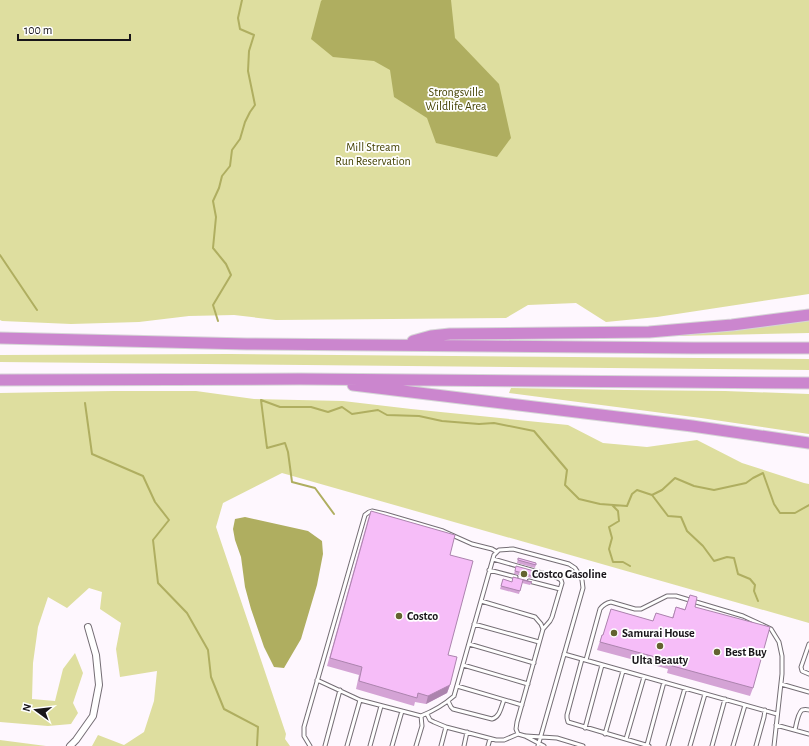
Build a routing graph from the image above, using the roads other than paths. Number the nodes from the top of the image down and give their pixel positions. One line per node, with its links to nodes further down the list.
1 (809, 315): 3 (highway)
2 (0, 338): 3 (highway)
3 (400, 345): 4 (highway)
4 (809, 348)
5 (300, 379): 6 (highway); 7 (highway); 8 (highway)
6 (0, 380)
7 (809, 383)
8 (809, 443)
9 (497, 552): 10 (lane); 22 (lane); 30 (lane)
10 (492, 559): 11 (lane); 14 (lane)
11 (489, 570): 12 (lane); 15 (lane)
12 (518, 578)
13 (525, 580): 14 (lane)
14 (560, 589): 18 (lane)
15 (481, 601): 16 (lane); 18 (lane)
16 (474, 624): 19 (lane); 20 (lane)
17 (88, 627): 65 (street)
18 (543, 629): 19 (lane)
19 (539, 642): 24 (lane)
20 (469, 644): 24 (lane); 26 (lane)
21 (809, 644): 28 (lane)
22 (564, 654): 23 (lane); 61 (lane)
23 (584, 659): 25 (lane); 33 (lane); 54 (lane)
24 (534, 663): 32 (lane)
25 (602, 665): 27 (lane); 54 (lane)
26 (463, 666): 32 (lane); 34 (lane)
27 (623, 671): 29 (lane); 58 (lane)
28 (809, 674)
29 (644, 676): 31 (lane); 63 (lane)
30 (317, 680): 36 (lane); 66 (lane)
31 (664, 682): 35 (lane); 77 (lane)
32 (528, 684): 43 (lane)
33 (781, 684): 37 (lane); 50 (lane)
34 (457, 686): 41 (lane); 42 (lane)
35 (685, 688): 38 (lane); 78 (lane)
36 (340, 690): 40 (lane); 67 (lane)
37 (809, 692)
38 (705, 694): 39 (lane); 79 (lane)
39 (725, 699): 44 (lane); 80 (lane)
40 (360, 700): 45 (lane); 68 (lane)
41 (504, 700): 42 (lane); 43 (lane)
42 (448, 701): 49 (lane)
43 (522, 705): 57 (lane)
44 (745, 705): 46 (lane); 81 (lane)
45 (381, 706): 48 (lane); 69 (lane)
46 (765, 710): 50 (lane); 82 (lane)
47 (809, 710): 55 (lane)
48 (402, 711): 51 (lane); 70 (lane)
49 (426, 714): 51 (lane); 53 (lane)
50 (777, 714): 52 (lane)
51 (421, 716): 71 (lane)
52 (776, 725): 55 (lane); 83 (lane)
53 (446, 727): 56 (lane); 72 (lane)
54 (584, 728): 58 (lane)
55 (795, 730): 59 (lane)
56 (467, 732): 62 (lane); 73 (lane)
57 (518, 734): 60 (lane); 62 (lane)
58 (605, 734): 63 (lane)
59 (809, 734)
60 (524, 736): 61 (lane); 64 (lane)
61 (541, 737): 64 (lane); 76 (lane)
62 (490, 739): 74 (lane)
63 (626, 739): 77 (lane)
64 (539, 745): 75 (lane)
65 (70, 746)
66 (310, 746)
67 (325, 746)
68 (347, 746)
69 (370, 746)
70 (392, 746)
71 (416, 746)
72 (441, 746)
73 (464, 746)
74 (488, 746)
75 (544, 746)
76 (583, 746)
77 (648, 746)
78 (668, 746)
79 (690, 746)
80 (712, 746)
81 (733, 746)
82 (756, 746)
83 (774, 746)

